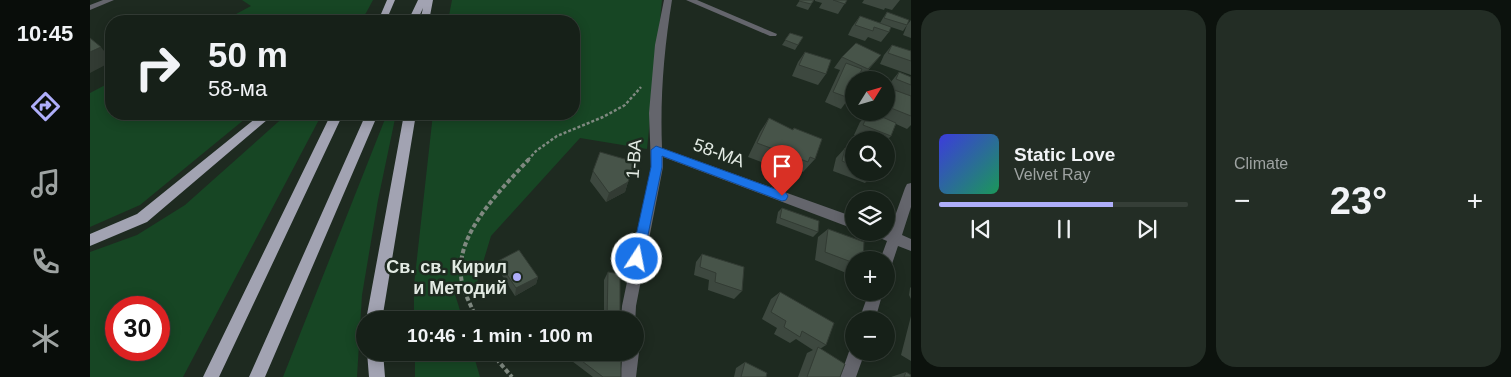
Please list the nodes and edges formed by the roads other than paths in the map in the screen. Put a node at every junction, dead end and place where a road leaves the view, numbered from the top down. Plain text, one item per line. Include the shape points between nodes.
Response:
1 (110, 0) edge
2 (391, 0) edge
3 (422, 0) edge
4 (429, 0) edge
5 (668, 0) edge
6 (690, 0) edge
7 (90, 8) edge
8 (384, 15) edge
9 (416, 15) edge
10 (426, 15) edge
11 (773, 34) dead end
12 (261, 120) edge
13 (334, 120) edge
14 (369, 120) edge
15 (409, 120) edge
16 (656, 150) junction
17 (911, 188) edge
18 (845, 220) edge
19 (895, 235) edge
20 (895, 238) edge
21 (90, 240) edge
22 (911, 245) edge
23 (376, 311) edge
24 (628, 311) edge
25 (376, 361) edge
26 (630, 361) edge
27 (854, 361) edge
28 (210, 377) edge
29 (257, 377) edge
30 (377, 377) edge
31 (628, 377) edge
32 (848, 377) edge

1 - 7 lane
2 - 8 main road
3 - 9 main road
4 - 10 main road
5 - 16 street, 1-ВА via 660,45
6 - 11 lane
12 - 21 main road via 142,218
13 - 28 main road
14 - 29 main road
15 - 23 main road
16 - 18 street, 58-МА
16 - 24 street, 1-ВА via 656,167
17 - 19 street
20 - 22 street
25 - 30 main road
26 - 31 street
27 - 32 street

